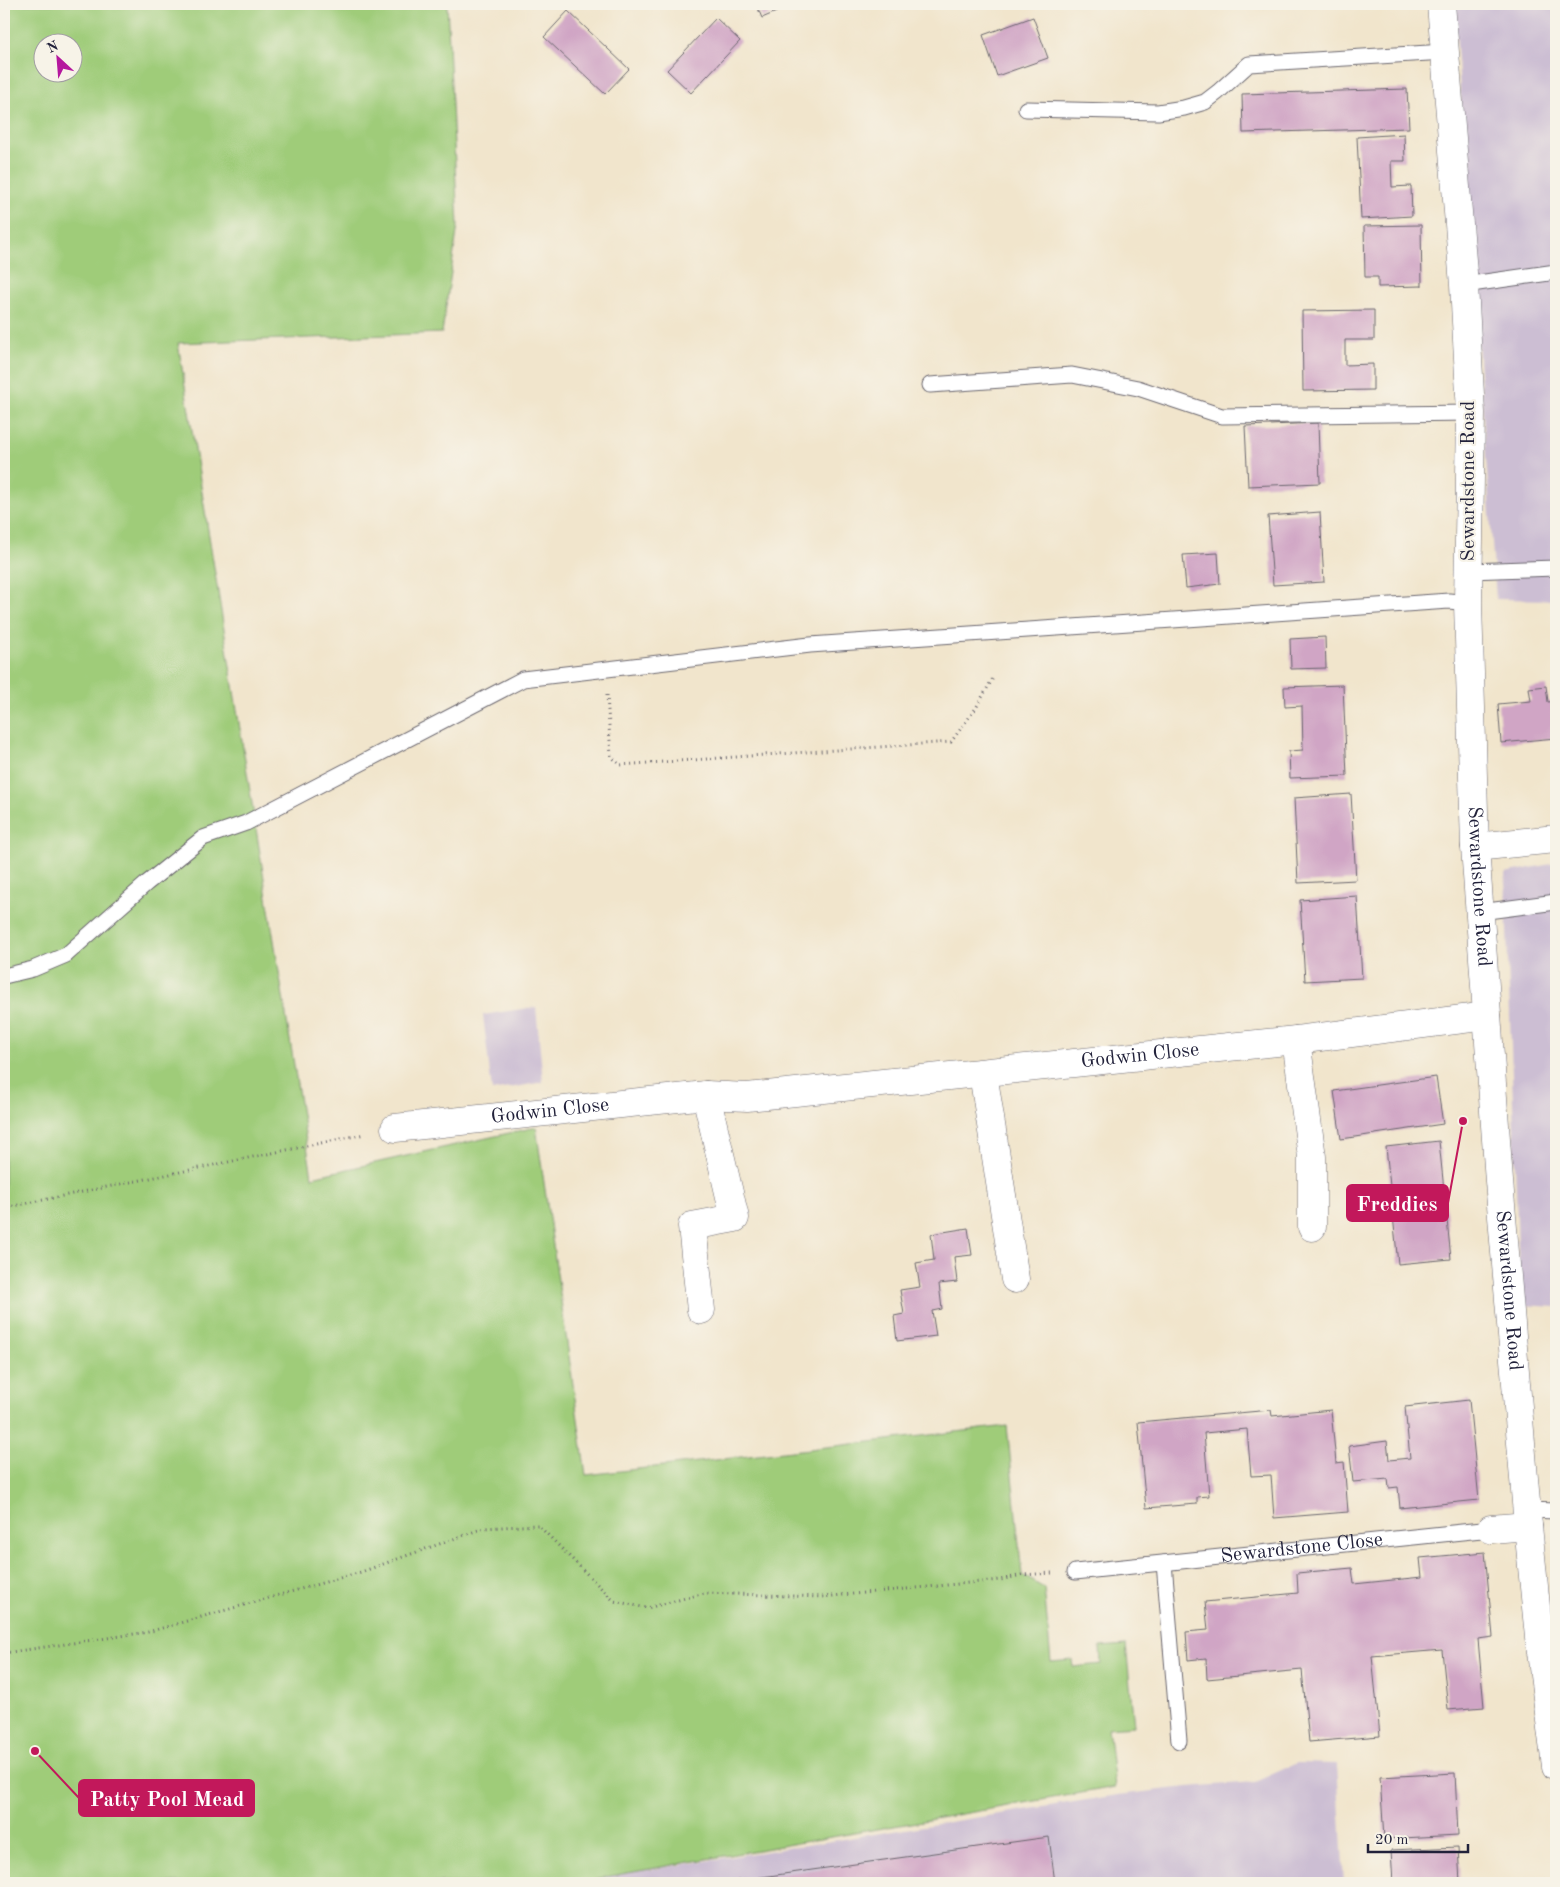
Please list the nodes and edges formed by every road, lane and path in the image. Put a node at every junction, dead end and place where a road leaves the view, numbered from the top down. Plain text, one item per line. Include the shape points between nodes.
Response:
1 (1440, 4) edge
2 (1445, 52) junction
3 (1026, 109) dead end
4 (1556, 272) edge
5 (1464, 285) junction
6 (930, 385) dead end
7 (1471, 413) junction
8 (1556, 568) edge
9 (1469, 571) junction
10 (1468, 603) junction
11 (605, 669) junction
12 (993, 678) dead end
13 (1556, 839) edge
14 (1475, 846) junction
15 (1556, 902) edge
16 (1480, 912) junction
17 (4, 976) edge
18 (1487, 1016) junction
19 (1296, 1040) junction
20 (983, 1073) junction
21 (706, 1096) junction
22 (395, 1128) joint
23 (4, 1211) edge
24 (1312, 1227) dead end
25 (1015, 1279) dead end
26 (700, 1310) dead end
27 (1556, 1510) edge
28 (1527, 1518) junction
29 (1490, 1529) joint
30 (1164, 1563) junction
31 (1075, 1572) joint
32 (4, 1653) edge
33 (1179, 1741) dead end
34 (1556, 1766) edge

1 - 2 street, Sewardstone Road
2 - 3 lane via 1250,64 1205,102 1158,112
2 - 5 street, Sewardstone Road
4 - 5 lane
5 - 7 street, Sewardstone Road
6 - 7 lane via 1072,375 1138,388 1222,416
7 - 9 street, Sewardstone Road
8 - 9 lane
9 - 10 street, Sewardstone Road
10 - 11 lane via 1439,601 810,645
10 - 14 street, Sewardstone Road
11 - 12 path via 611,756 620,765 951,742
11 - 17 lane via 523,679 246,822 203,838 66,955 33,969
13 - 14 street
14 - 16 street, Sewardstone Road
15 - 16 lane
16 - 18 street, Sewardstone Road
18 - 19 street, Godwin Close
18 - 28 street, Sewardstone Road
19 - 20 street, Godwin Close
19 - 24 street via 1312,1157
20 - 21 street, Godwin Close via 747,1097
20 - 25 street
21 - 22 street, Godwin Close
21 - 26 street via 735,1218 692,1226
22 - 23 path via 9,1207
27 - 28 lane
28 - 29 street, Sewardstone Close
28 - 34 street, Sewardstone Road
29 - 30 lane, Sewardstone Close
30 - 31 lane, Sewardstone Close
30 - 33 lane
31 - 32 path via 822,1597 705,1593 647,1608 614,1601 538,1525 484,1528 361,1572 148,1632

